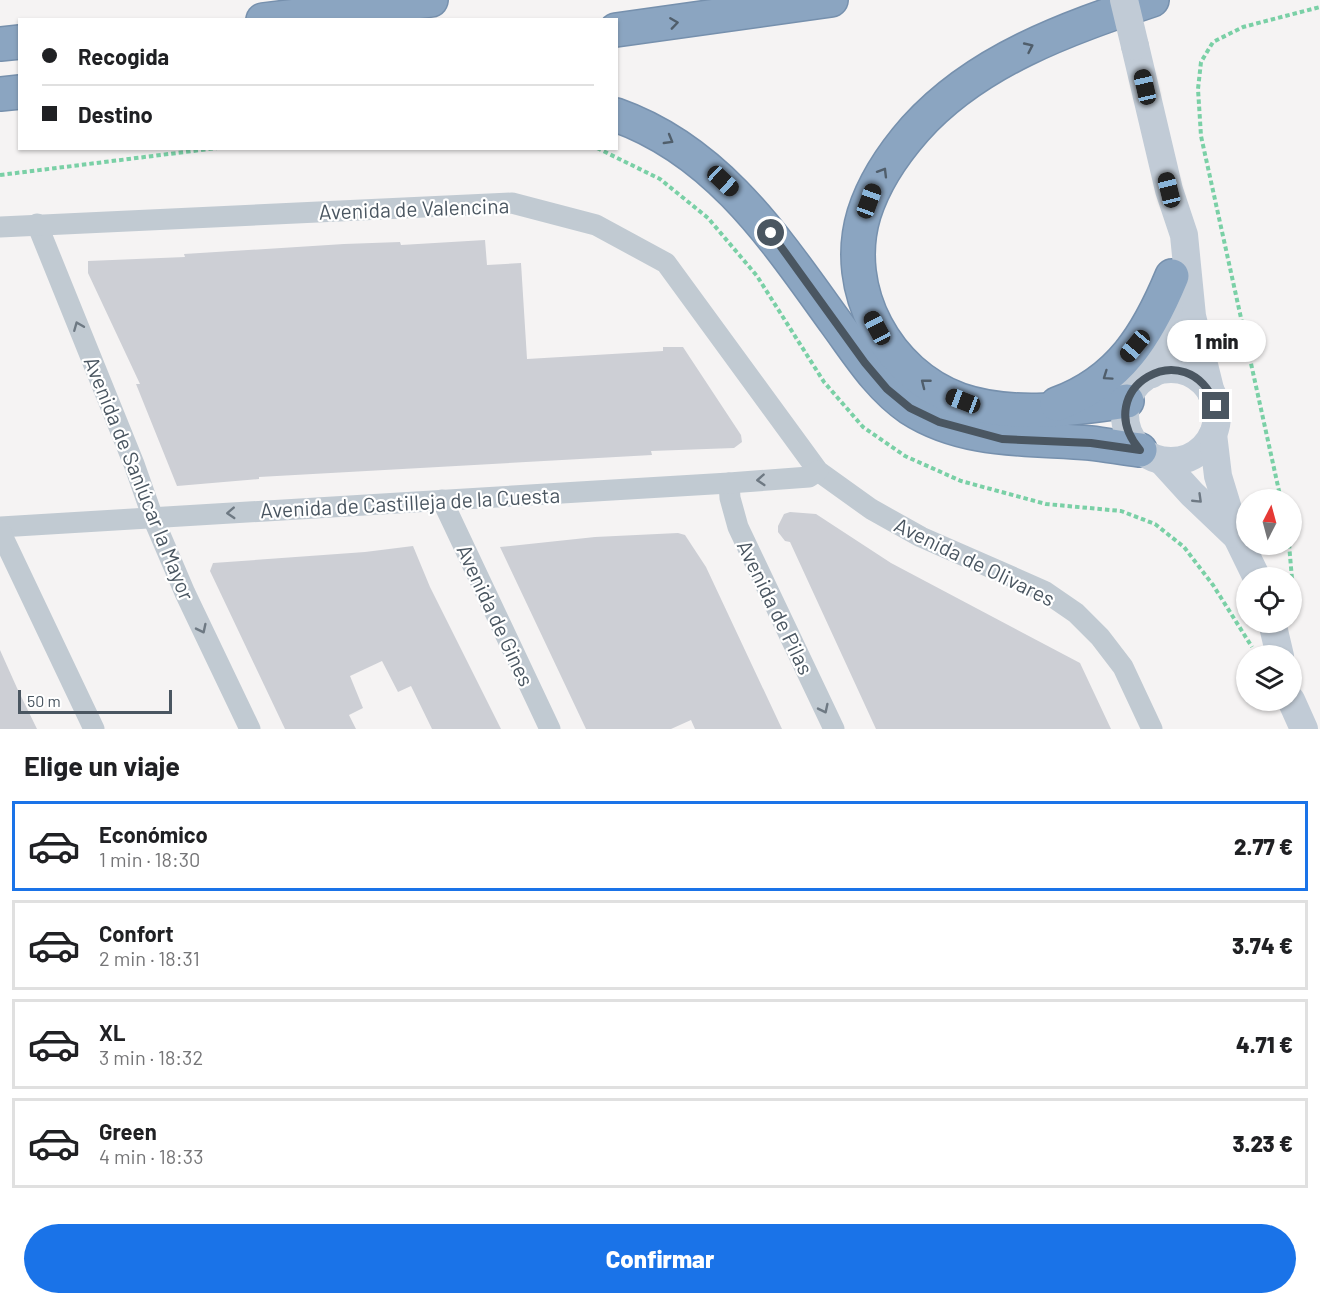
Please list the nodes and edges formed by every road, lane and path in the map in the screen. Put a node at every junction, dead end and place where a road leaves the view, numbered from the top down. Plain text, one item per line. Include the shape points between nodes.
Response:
1 (431, 0) edge
2 (831, 0) edge
3 (1124, 0) edge
4 (1152, 0) edge
5 (1320, 8) edge
6 (280, 18) edge
7 (618, 30) edge
8 (18, 42) edge
9 (0, 44) edge
10 (18, 92) edge
11 (0, 94) edge
12 (618, 116) edge
13 (201, 150) edge
14 (0, 175) edge
15 (1169, 190) junction
16 (37, 224) junction
17 (0, 227) edge
18 (1172, 276) junction
19 (1152, 374) junction
20 (1211, 393) junction
21 (1127, 401) junction
22 (1041, 410) junction
23 (1213, 434) junction
24 (1151, 455) junction
25 (818, 471) junction
26 (729, 483) junction
27 (1279, 489) edge
28 (442, 500) junction
29 (153, 518) junction
30 (0, 529) edge
31 (1236, 535) joint
32 (1291, 711) edge
33 (1296, 711) edge
34 (94, 729) edge
35 (250, 729) edge
36 (550, 729) edge
37 (834, 729) edge
38 (1152, 729) edge
39 (1292, 729) edge
40 (1304, 729) edge

1 - 6 highway
7 -> 2 highway
3 - 15 main road, bridge
22 -> 4 highway via 1000,409 963,401 934,390 907,369 886,344 869,312 859,280 863,216 874,186 891,158 955,93 992,66 1032,45
5 - 27 path via 1243,27 1213,42 1201,62 1198,88 1200,136
8 - 9 highway
10 - 11 highway
12 -> 24 highway via 672,141 740,196 865,363 910,408 939,422 1002,439 1091,443
13 - 14 path
15 - 18 main road
15 - 20 main road via 1184,235 1192,316
16 - 17 street, Avenida de Valencina
16 - 25 street, Avenida de Valencina via 512,203 596,225 666,263
29 -> 16 street, Avenida de Sanlúcar la Mayor
18 - 19 main road via 1165,335
18 -> 22 highway via 1155,316 1117,369 1076,397
19 - 20 main road via 1179,370 1203,382
19 - 21 main road via 1132,390
20 - 23 main road via 1217,420
21 - 22 highway
21 - 24 main road via 1126,427 1131,440
23 - 24 main road via 1205,447 1192,456 1177,461
23 - 31 main road via 1218,476
24 -> 31 main road
25 -> 26 street, Avenida de Castilleja de la Cuesta via 809,477
25 - 38 street, Avenida de Olivares via 871,509 921,537 1044,591 1076,613 1101,637 1122,667
26 - 28 street, Avenida de Castilleja de la Cuesta
26 -> 37 street, Avenida de Pilas via 738,527
28 -> 29 street, Avenida de Castilleja de la Cuesta
28 - 36 street, Avenida de Gines
29 - 30 street, Avenida de Castilleja de la Cuesta
29 -> 35 street, Avenida de Sanlúcar la Mayor
30 - 34 street
32 - 39 main road
33 - 40 main road

